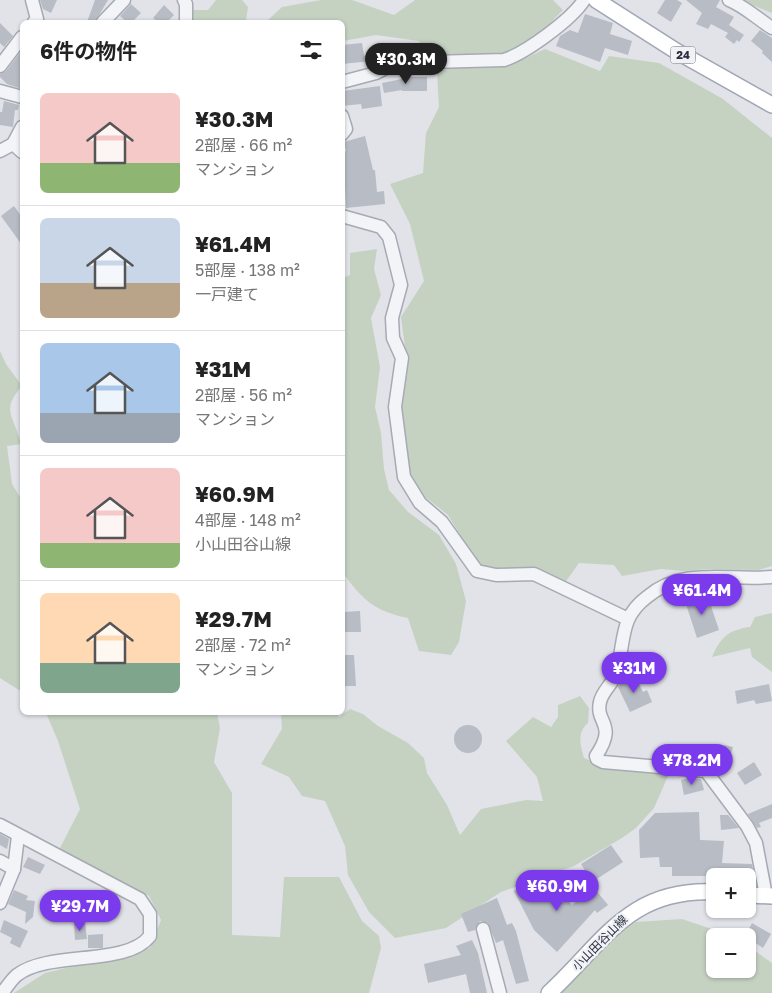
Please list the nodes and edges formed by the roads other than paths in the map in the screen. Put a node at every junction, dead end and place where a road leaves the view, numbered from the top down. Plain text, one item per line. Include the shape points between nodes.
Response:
1 (32, 0) edge
2 (124, 0) edge
3 (184, 0) edge
4 (584, 0) edge
5 (596, 0) edge
6 (729, 0) edge
7 (36, 20) edge
8 (105, 20) edge
9 (186, 20) edge
10 (772, 28) edge
11 (20, 40) edge
12 (0, 66) edge
13 (345, 81) edge
14 (0, 91) edge
15 (20, 96) edge
16 (772, 105) edge
17 (18, 148) edge
18 (0, 150) edge
19 (345, 217) edge
20 (772, 577) edge
21 (628, 619) junction
22 (0, 825) edge
23 (18, 836) junction
24 (0, 861) edge
25 (14, 869) junction
26 (706, 893) edge
27 (756, 895) edge
28 (769, 896) edge
29 (0, 903) edge
30 (484, 928) dead end
31 (2, 993) edge
32 (500, 993) edge
33 (548, 993) edge

1 - 7 street
2 - 8 street
3 - 9 street
4 - 13 street via 537,43 516,56 491,61 395,63 376,73
5 - 16 main road, 24 via 676,51
6 - 10 street
11 - 12 street
14 - 15 street
17 - 18 street
19 - 21 street via 381,227 389,237 401,285 392,318 393,338 402,358 394,407 404,477 420,503 442,522 477,571 496,575 534,574
20 - 21 street via 688,577 656,590
21 - 28 street via 616,674 600,699 606,726 605,741 597,759 706,771 756,843
22 - 23 street
23 - 25 street
23 - 31 street via 131,892 146,905 152,928 150,936 139,945 109,954 31,967 13,978
24 - 25 street
25 - 29 street
26 - 33 main road, 小山田谷山線 via 664,898 641,907 610,930
27 - 28 main road
30 - 32 street

